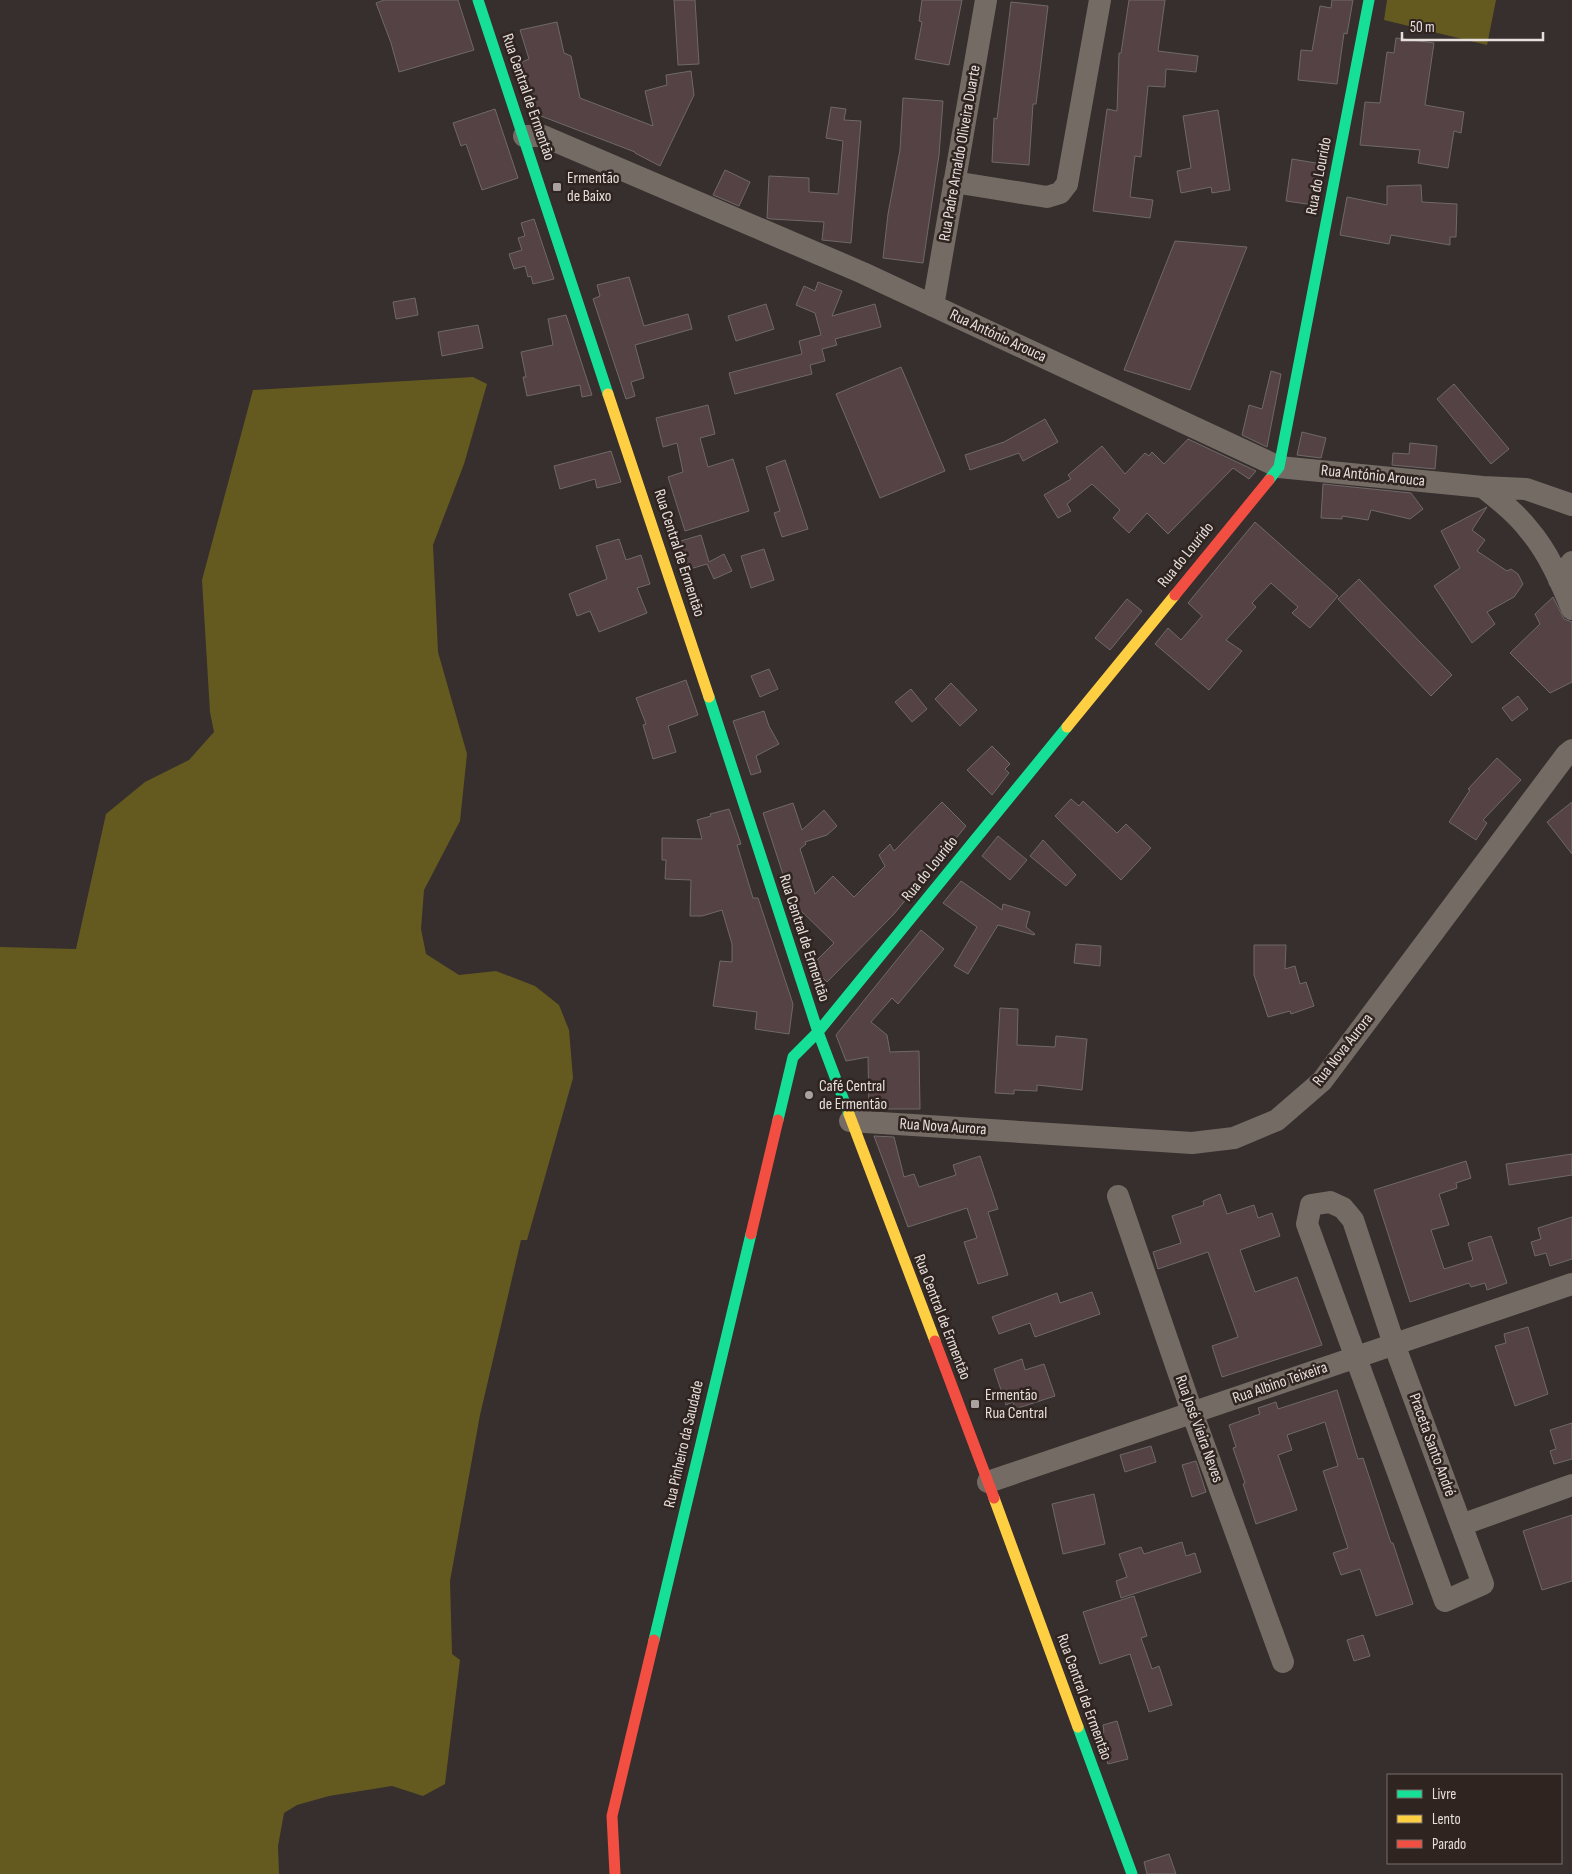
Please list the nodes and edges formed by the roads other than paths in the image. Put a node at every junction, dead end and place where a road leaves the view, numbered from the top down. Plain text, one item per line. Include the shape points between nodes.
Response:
1 (478, 0) edge
2 (986, 0) edge
3 (1100, 0) edge
4 (1369, 0) edge
5 (524, 136) junction
6 (954, 182) junction
7 (933, 306) junction
8 (1279, 467) junction
9 (1483, 487) junction
10 (1572, 505) edge
11 (1566, 571) edge
12 (1572, 609) edge
13 (1572, 750) edge
14 (818, 1032) junction
15 (850, 1121) junction
16 (1118, 1196) dead end
17 (1572, 1284) edge
18 (1394, 1344) junction
19 (1354, 1358) junction
20 (1192, 1412) junction
21 (988, 1482) junction
22 (1572, 1486) edge
23 (1461, 1525) junction
24 (1282, 1662) dead end
25 (615, 1874) edge
26 (1132, 1874) edge

1 - 5 street, Rua Central de Ermentão
2 - 6 street, Rua Padre Arnaldo Oliveira Duarte
3 - 6 street via 1067,184 1060,193 1047,197
4 - 8 street, Rua do Lourido
5 - 7 street, Rua António Arouca via 543,136
5 - 14 street, Rua Central de Ermentão
6 - 7 street, Rua Padre Arnaldo Oliveira Duarte
7 - 8 street, Rua António Arouca
8 - 9 street, Rua António Arouca
8 - 14 street, Rua do Lourido
9 - 10 street, Rua António Arouca via 1526,489
9 - 11 street via 1508,507
11 - 12 street
13 - 15 street, Rua Nova Aurora via 1322,1081 1277,1120 1234,1138 1192,1143
14 - 15 street, Rua Central de Ermentão
14 - 25 street, Rua Pinheiro da Saudade via 794,1057 786,1086 612,1816
15 - 21 street, Rua Central de Ermentão
16 - 20 street, Rua José Vieira Neves
17 - 18 street, Rua Albino Teixeira
18 - 19 street, Rua Albino Teixeira
18 - 19 street, Praceta Santo André via 1353,1220 1343,1208 1330,1202 1311,1205 1307,1224
18 - 23 street, Praceta Santo André
19 - 20 street, Rua Albino Teixeira
19 - 23 street, Praceta Santo André via 1445,1601 1483,1584
20 - 21 street, Rua Albino Teixeira
20 - 24 street, Rua José Vieira Neves
21 - 26 street, Rua Central de Ermentão
22 - 23 street

